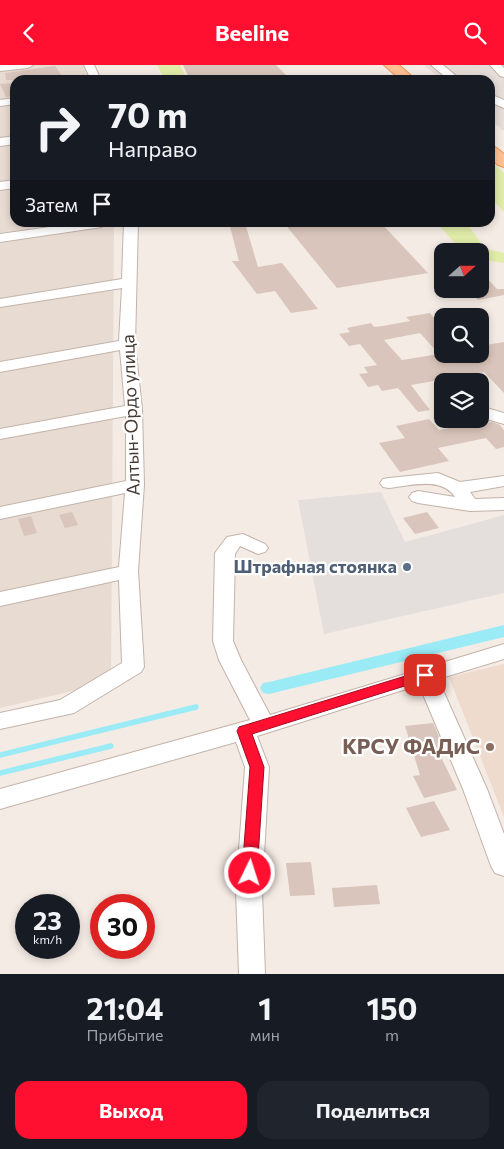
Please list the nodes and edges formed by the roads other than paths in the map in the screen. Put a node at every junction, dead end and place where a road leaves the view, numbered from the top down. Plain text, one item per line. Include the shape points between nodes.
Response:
1 (28, 65) edge
2 (391, 65) edge
3 (436, 65) edge
4 (495, 65) edge
5 (0, 68) edge
6 (504, 74) edge
7 (403, 75) edge
8 (449, 75) edge
9 (73, 227) edge
10 (131, 227) edge
11 (0, 237) edge
12 (129, 282) junction
13 (0, 303) edge
14 (127, 345) junction
15 (0, 367) edge
16 (134, 409) junction
17 (489, 414) edge
18 (504, 419) edge
19 (0, 434) edge
20 (504, 481) edge
21 (389, 483) dead end
22 (135, 485) junction
23 (458, 487) junction
24 (418, 497) dead end
25 (504, 503) edge
26 (470, 505) junction
27 (0, 513) edge
28 (258, 549) dead end
29 (128, 571) junction
30 (0, 599) edge
31 (504, 651) edge
32 (425, 675) junction
33 (0, 721) edge
34 (244, 731) junction
35 (0, 799) edge
36 (504, 866) edge
37 (252, 974) edge

1 - 5 street
2 - 7 main road
3 - 8 street
4 - 6 street
9 - 11 street
10 - 12 street, Алтын-Ордо улица
12 - 13 street
12 - 14 street, Алтын-Ордо улица
14 - 15 street
14 - 16 street, Алтын-Ордо улица
16 - 19 street
16 - 22 street, Алтын-Ордо улица
17 - 18 street
20 - 23 street
21 - 23 street via 432,477
22 - 27 street
22 - 29 street, Алтын-Ордо улица
23 - 26 street
24 - 26 street
25 - 26 street
28 - 34 street via 248,542 234,541 225,553 223,641
29 - 30 street
29 - 33 street, Алтын-Ордо улица via 132,667 66,707
31 - 32 street
32 - 34 street
32 - 36 street via 475,789
34 - 35 street
34 - 37 street via 257,767 249,891

